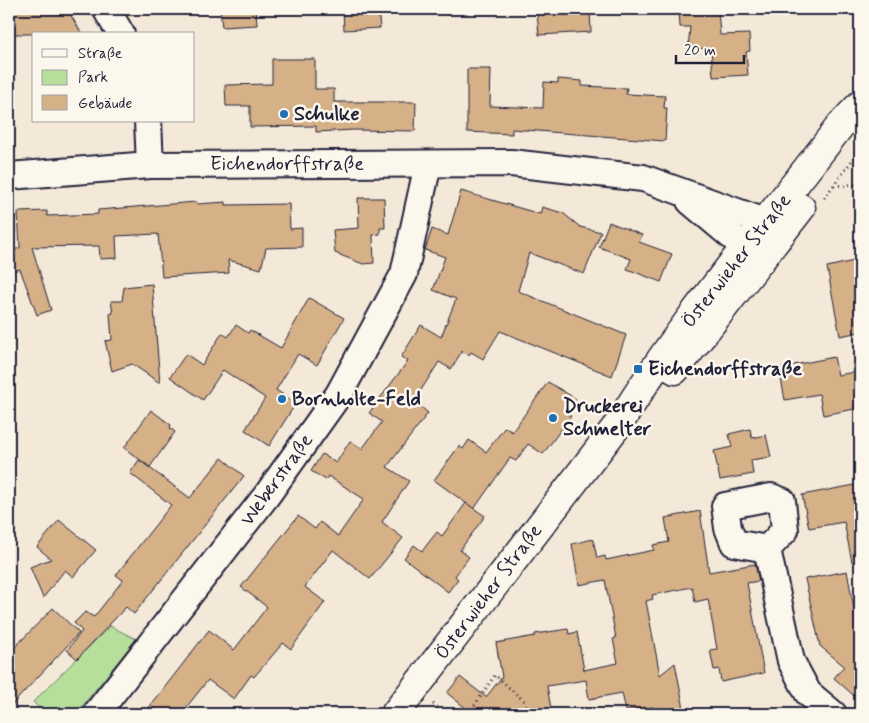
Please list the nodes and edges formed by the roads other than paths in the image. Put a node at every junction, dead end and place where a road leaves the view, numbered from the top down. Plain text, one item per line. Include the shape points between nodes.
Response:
1 (106, 9) edge
2 (119, 32) edge
3 (860, 105) edge
4 (148, 122) edge
5 (860, 126) edge
6 (428, 164) junction
7 (150, 165) junction
8 (9, 176) edge
9 (682, 194) junction
10 (772, 231) junction
11 (754, 254) junction
12 (767, 548) dead end
13 (96, 714) edge
14 (395, 714) edge
15 (833, 714) edge

1 - 2 street
3 - 10 street, Österwieher Straße via 840,126
4 - 7 street
5 - 10 street, Österwieher Straße
6 - 7 street, Eichendorffstraße
6 - 9 street, Eichendorffstraße via 511,163 643,178
6 - 13 street, Weberstraße via 404,274 339,394 267,495
7 - 8 street, Eichendorffstraße
9 - 10 street, Eichendorffstraße via 754,218
9 - 11 street, Eichendorffstraße
10 - 11 street, Österwieher Straße
11 - 14 street, Österwieher Straße via 696,346 658,390 620,422
12 - 15 street via 791,661 808,693

